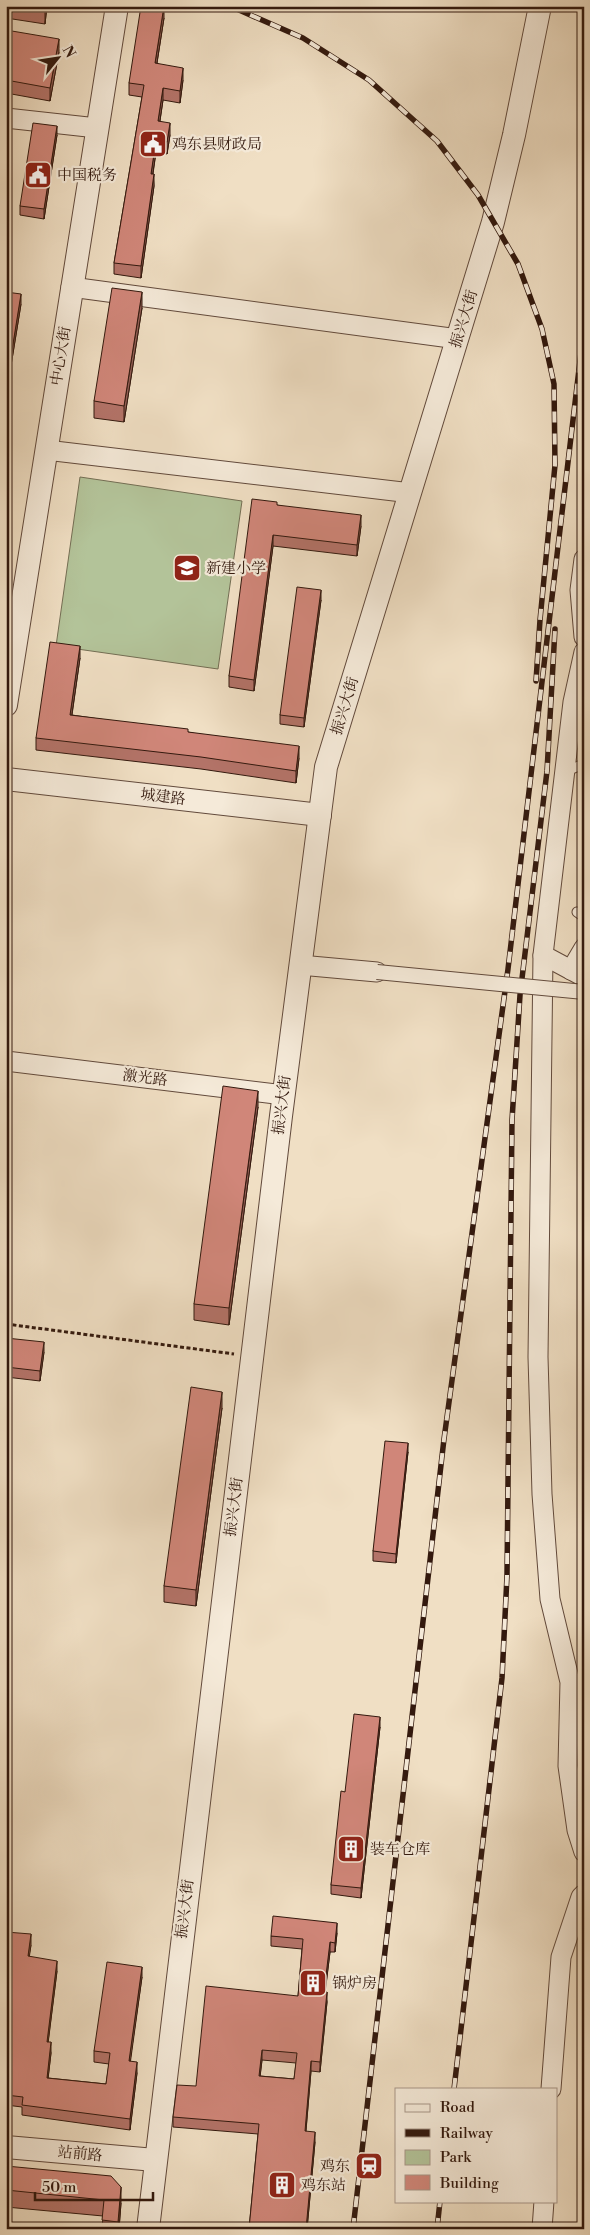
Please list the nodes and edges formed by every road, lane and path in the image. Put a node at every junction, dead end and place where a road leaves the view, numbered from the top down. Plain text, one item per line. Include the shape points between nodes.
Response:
1 (117, 6) edge
2 (540, 6) edge
3 (6, 118) edge
4 (97, 128) junction
5 (71, 287) junction
6 (458, 339) junction
7 (46, 450) junction
8 (411, 493) junction
9 (584, 558) edge
10 (584, 637) edge
11 (584, 652) edge
12 (6, 705) edge
13 (577, 718) edge
14 (584, 764) edge
15 (564, 772) junction
16 (6, 779) edge
17 (320, 815) junction
18 (584, 948) edge
19 (543, 955) junction
20 (300, 965) junction
21 (377, 972) joint
22 (577, 974) edge
23 (584, 992) edge
24 (6, 1061) edge
25 (284, 1095) junction
26 (6, 1324) edge
27 (252, 1357) junction
28 (584, 1852) edge
29 (584, 1894) edge
30 (551, 2088) edge
31 (6, 2147) edge
32 (155, 2160) junction
33 (544, 2202) edge
34 (148, 2229) edge
35 (542, 2229) edge

1 - 4 street, 中心大街
2 - 6 street, 振兴大街 via 500,193
3 - 4 street
4 - 5 street, 中心大街
5 - 6 street
5 - 7 street, 中心大街
6 - 8 street, 振兴大街
7 - 8 street
7 - 12 street, 中心大街
8 - 17 street, 振兴大街 via 326,767
9 - 10 street via 580,590
11 - 13 street
13 - 15 street
14 - 15 lane
15 - 19 street
16 - 17 street, 城建路
17 - 20 street, 振兴大街
18 - 22 street
19 - 22 street
19 - 28 street via 538,1357 542,1494 550,1599 570,1682 568,1766 577,1830
20 - 21 street
20 - 25 street, 振兴大街
21 - 23 street, bridge
24 - 25 street, 激光路
25 - 27 street, 振兴大街
26 - 27 path
27 - 32 street, 振兴大街
29 - 30 street via 580,1897 562,1957
31 - 32 street, 站前路
32 - 34 street, 振兴大街
33 - 35 street

